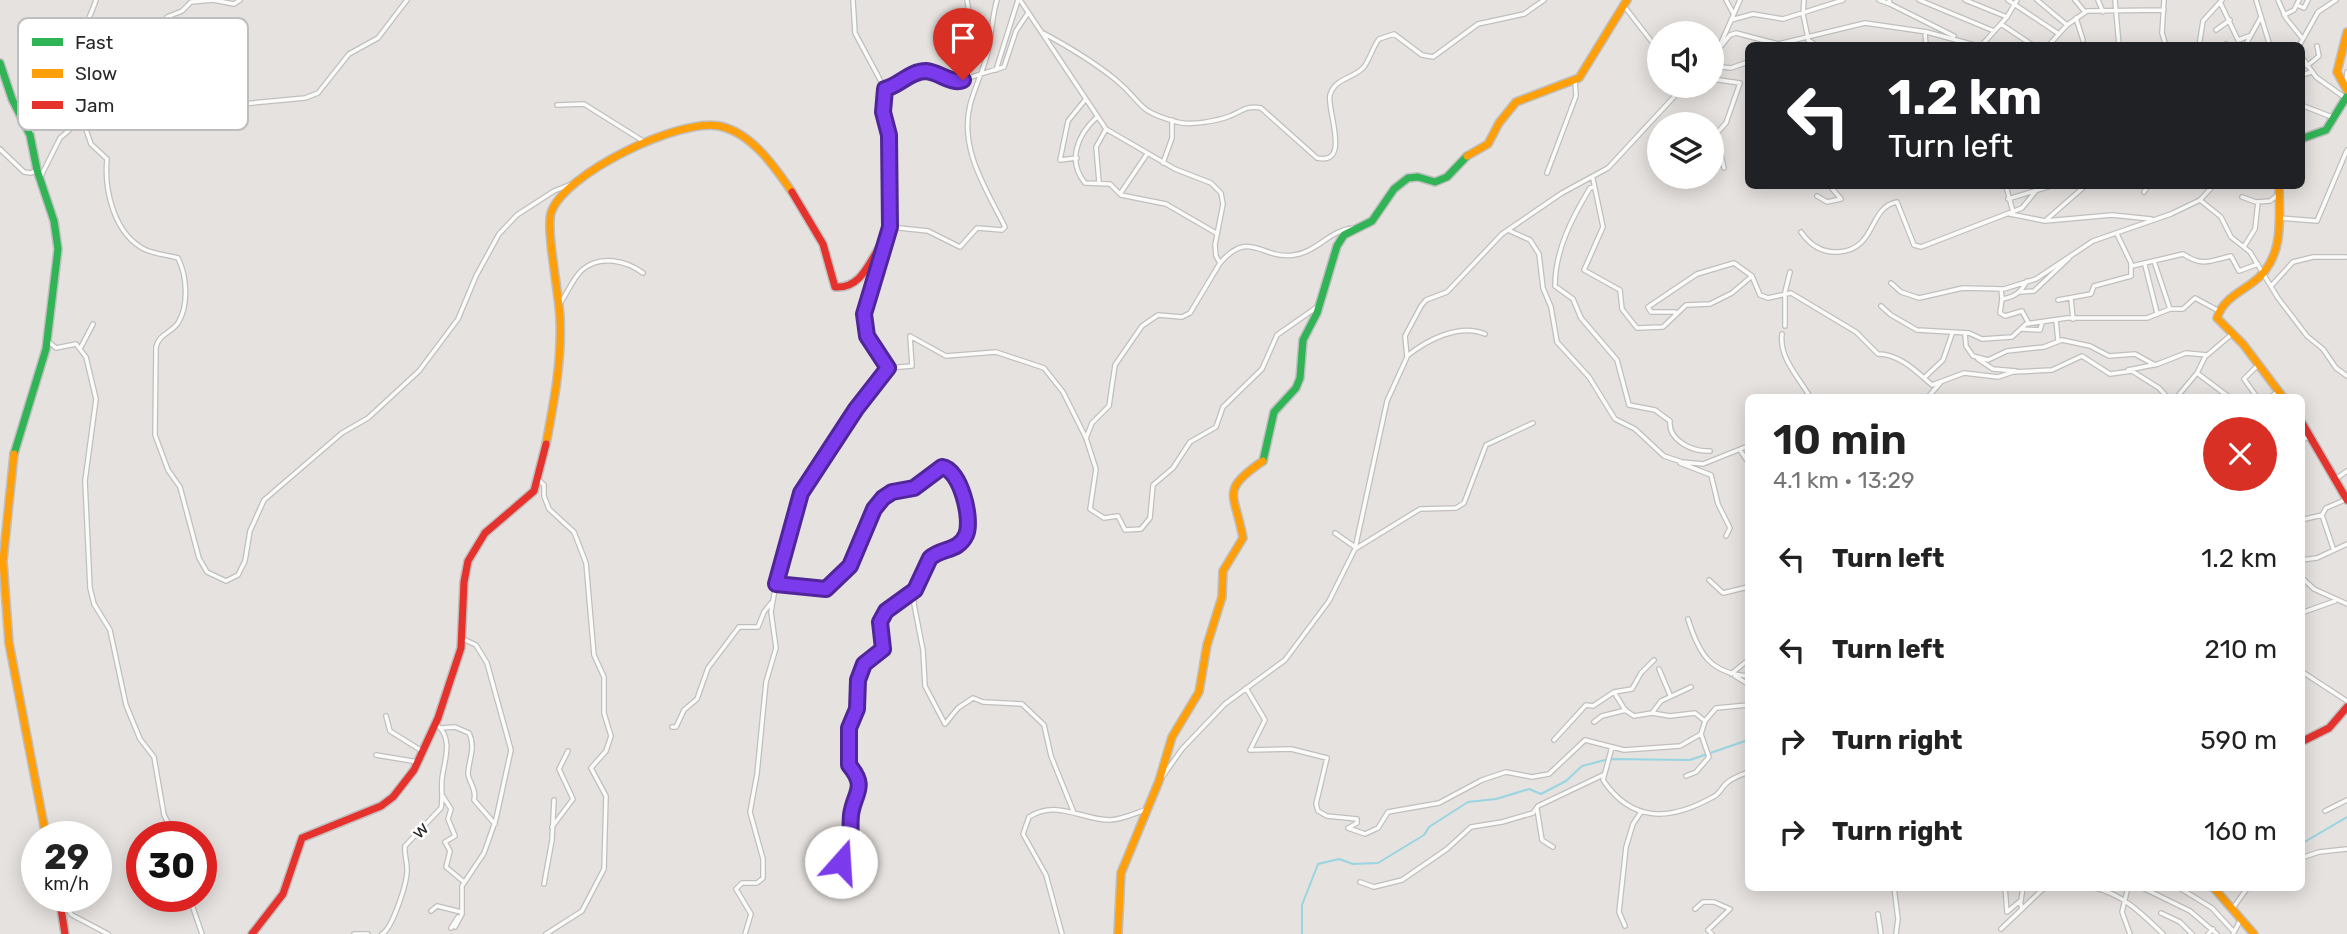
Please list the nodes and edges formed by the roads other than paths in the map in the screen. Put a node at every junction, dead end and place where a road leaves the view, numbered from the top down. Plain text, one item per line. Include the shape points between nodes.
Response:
1 (96, 0) edge
2 (240, 0) edge
3 (407, 0) edge
4 (853, 0) edge
5 (967, 0) edge
6 (997, 0) edge
7 (1019, 0) edge
8 (1544, 0) edge
9 (1726, 0) edge
10 (1740, 0) edge
11 (1804, 0) edge
12 (1843, 0) edge
13 (1880, 0) edge
14 (1919, 0) edge
15 (1965, 0) edge
16 (2008, 0) edge
17 (2037, 0) edge
18 (2075, 0) edge
19 (2098, 0) edge
20 (2115, 0) edge
21 (2164, 0) edge
22 (2256, 0) edge
23 (2278, 0) edge
24 (2308, 0) edge
25 (2336, 0) edge
26 (2218, 1) edge
27 (1890, 2) edge
28 (2016, 2) edge
29 (1626, 3) edge
30 (2298, 3) edge
31 (2118, 10) junction
32 (2164, 10) junction
33 (2085, 12) junction
34 (2103, 12) junction
35 (1028, 13) junction
36 (1733, 13) junction
37 (1803, 14) junction
38 (2284, 15) junction
39 (2261, 16) junction
40 (2007, 17) junction
41 (89, 18) edge
42 (167, 18) edge
43 (2076, 18) junction
44 (1731, 20) junction
45 (2230, 20) junction
46 (2001, 24) junction
47 (2067, 25) junction
48 (2216, 30) dead end
49 (1925, 32) junction
50 (1994, 32) junction
51 (2347, 32) edge
52 (1043, 33) junction
53 (1647, 34) edge
54 (2059, 34) junction
55 (1724, 36) edge
56 (2249, 36) junction
57 (1959, 38) junction
58 (2302, 38) junction
59 (1807, 39) junction
60 (2083, 40) dead end
61 (1761, 42) edge
62 (1782, 42) edge
63 (1812, 42) edge
64 (1926, 42) edge
65 (1970, 42) edge
66 (1984, 42) edge
67 (2028, 42) edge
68 (2052, 42) edge
69 (2120, 42) edge
70 (2165, 42) edge
71 (2200, 42) edge
72 (2247, 42) edge
73 (2269, 42) edge
74 (2300, 42) edge
75 (1724, 44) edge
76 (2317, 46) dead end
77 (0, 63) edge
78 (1745, 63) edge
79 (2305, 63) edge
80 (2307, 66) junction
81 (1724, 67) edge
82 (996, 70) junction
83 (2312, 72) junction
84 (2347, 72) edge
85 (981, 74) junction
86 (2305, 74) edge
87 (1575, 80) junction
88 (1724, 81) edge
89 (959, 82) junction
90 (885, 89) junction
91 (2347, 94) edge
92 (1672, 98) edge
93 (1085, 100) junction
94 (248, 103) edge
95 (557, 105) dead end
96 (2305, 107) edge
97 (18, 111) edge
98 (1659, 112) edge
99 (1097, 117) junction
100 (2334, 118) junction
101 (1172, 120) junction
102 (1724, 125) edge
103 (1647, 126) edge
104 (1106, 129) junction
105 (28, 130) edge
106 (31, 130) edge
107 (71, 130) edge
108 (86, 130) edge
109 (30, 135) junction
110 (2305, 138) edge
111 (643, 141) junction
112 (0, 149) edge
113 (2347, 150) edge
114 (1147, 154) junction
115 (1077, 158) junction
116 (1163, 163) junction
117 (1547, 173) dead end
118 (38, 174) junction
119 (1593, 179) junction
120 (578, 182) junction
121 (1099, 182) junction
122 (1594, 187) junction
123 (1833, 189) edge
124 (2006, 189) edge
125 (2034, 189) edge
126 (2037, 189) edge
127 (2082, 189) edge
128 (2146, 189) edge
129 (2210, 189) edge
130 (2279, 190) edge
131 (2144, 192) dead end
132 (1120, 194) junction
133 (1817, 196) dead end
134 (2242, 197) dead end
135 (2008, 199) junction
136 (2200, 200) junction
137 (2258, 202) junction
138 (2013, 212) junction
139 (2007, 213) junction
140 (2280, 218) junction
141 (2153, 220) junction
142 (2045, 221) junction
143 (890, 227) junction
144 (1355, 228) junction
145 (1508, 230) junction
146 (1801, 232) dead end
147 (1216, 233) junction
148 (2117, 234) junction
149 (886, 238) junction
150 (2245, 246) junction
151 (2073, 254) junction
152 (2347, 257) edge
153 (2154, 260) junction
154 (1220, 263) junction
155 (2144, 264) junction
156 (2258, 264) junction
157 (2132, 266) junction
158 (1790, 272) dead end
159 (643, 273) dead end
160 (2262, 274) junction
161 (1752, 276) junction
162 (2027, 281) junction
163 (1891, 283) dead end
164 (2272, 285) junction
165 (2001, 289) junction
166 (1785, 292) junction
167 (2021, 292) junction
168 (2071, 298) junction
169 (2003, 299) junction
170 (2059, 300) dead end
171 (560, 304) junction
172 (1881, 306) dead end
173 (1317, 307) junction
174 (2170, 309) junction
175 (1675, 312) junction
176 (2219, 312) junction
177 (2157, 313) junction
178 (2073, 319) junction
179 (2056, 320) junction
180 (2042, 323) junction
181 (93, 324) dead end
182 (2029, 324) junction
183 (1785, 326) dead end
184 (2021, 329) junction
185 (1965, 333) junction
186 (1485, 334) dead end
187 (1782, 334) dead end
188 (1952, 334) junction
189 (2232, 334) junction
190 (47, 340) junction
191 (2058, 341) junction
192 (81, 348) junction
193 (2207, 355) junction
194 (1973, 356) junction
195 (1406, 357) junction
196 (2155, 365) junction
197 (2259, 365) junction
198 (888, 368) junction
199 (1993, 369) junction
200 (2125, 371) junction
201 (2018, 372) junction
202 (2197, 373) junction
203 (1987, 376) junction
204 (2347, 376) edge
205 (1925, 377) junction
206 (1941, 382) junction
207 (1808, 394) edge
208 (1931, 394) edge
209 (2163, 394) edge
210 (2180, 394) edge
211 (2225, 394) edge
212 (2255, 394) edge
213 (2280, 394) edge
214 (1533, 423) dead end
215 (2305, 428) edge
216 (2310, 436) junction
217 (1086, 439) junction
218 (2305, 439) edge
219 (1745, 447) edge
220 (1740, 450) dead end
221 (1710, 451) dead end
222 (1664, 456) junction
223 (1658, 457) dead end
224 (1745, 457) edge
225 (1675, 460) junction
226 (2347, 471) edge
227 (2337, 478) junction
228 (540, 481) junction
229 (2347, 499) edge
230 (2322, 515) junction
231 (2305, 519) edge
232 (1335, 533) dead end
233 (1726, 536) dead end
234 (2347, 544) edge
235 (1355, 548) junction
236 (2333, 548) junction
237 (2305, 560) edge
238 (1709, 580) dead end
239 (2305, 580) edge
240 (776, 584) junction
241 (1745, 588) edge
242 (915, 590) junction
243 (773, 601) junction
244 (2335, 601) junction
245 (2347, 604) edge
246 (2305, 612) edge
247 (1688, 619) dead end
248 (463, 639) junction
249 (1654, 660) dead end
250 (1745, 663) edge
251 (1659, 669) dead end
252 (2305, 674) edge
253 (1732, 675) junction
254 (1745, 676) edge
255 (1745, 682) edge
256 (1691, 687) dead end
257 (1246, 688) junction
258 (1614, 692) junction
259 (1670, 695) junction
260 (2347, 701) edge
261 (1745, 705) edge
262 (2347, 707) edge
263 (1626, 710) junction
264 (1652, 713) junction
265 (386, 716) dead end
266 (1705, 721) junction
267 (1594, 722) dead end
268 (439, 726) junction
269 (672, 727) dead end
270 (1701, 734) junction
271 (1554, 740) dead end
272 (2305, 740) edge
273 (1612, 747) junction
274 (425, 750) junction
275 (568, 751) dead end
276 (376, 755) dead end
277 (418, 762) junction
278 (1745, 773) edge
279 (1603, 775) junction
280 (1686, 776) dead end
281 (1159, 781) junction
282 (442, 795) junction
283 (554, 800) dead end
284 (2347, 800) edge
285 (1148, 809) junction
286 (1536, 809) junction
287 (2325, 811) dead end
288 (1641, 812) junction
289 (1074, 813) junction
290 (43, 821) edge
291 (167, 821) edge
292 (495, 824) junction
293 (552, 827) junction
294 (1553, 847) dead end
295 (2347, 849) edge
296 (828, 857) dead end
297 (2305, 857) edge
298 (464, 882) junction
299 (1360, 882) dead end
300 (544, 884) dead end
301 (1896, 891) edge
302 (2005, 891) edge
303 (2022, 891) edge
304 (2041, 891) edge
305 (2107, 891) edge
306 (2127, 891) edge
307 (2149, 891) edge
308 (2185, 891) edge
309 (2217, 891) edge
310 (2245, 891) edge
311 (2125, 900) junction
312 (2021, 901) junction
313 (2230, 906) junction
314 (1695, 909) dead end
315 (2022, 909) junction
316 (431, 911) dead end
317 (462, 911) junction
318 (60, 912) edge
319 (68, 912) edge
320 (195, 912) edge
321 (2161, 913) dead end
322 (1878, 914) dead end
323 (2241, 919) junction
324 (1625, 926) dead end
325 (453, 927) dead end
326 (2000, 929) dead end
327 (2213, 929) junction
328 (2131, 933) edge
329 (2233, 933) edge
330 (65, 934) edge
331 (108, 934) edge
332 (202, 934) edge
333 (252, 934) edge
334 (354, 934) edge
335 (368, 934) edge
336 (382, 934) edge
337 (546, 934) edge
338 (745, 934) edge
339 (1062, 934) edge
340 (1118, 934) edge
341 (1712, 934) edge
342 (1881, 934) edge
343 (1896, 934) edge
344 (2163, 934) edge
345 (2192, 934) edge
346 (2208, 934) edge
347 (2217, 934) edge
348 (2254, 934) edge

1 - 41 street
2 - 42 street via 234,4 191,2
3 - 94 street via 379,38 349,54 318,93
4 - 90 street via 855,33
5 - 89 street via 973,37
6 - 85 street
7 - 35 street
7 - 82 street
8 - 101 street via 1524,14 1478,24 1433,57 1422,55 1394,34 1379,39 1361,70 1341,80 1331,93 1336,144 1324,159 1317,158 1261,108 1194,122
9 - 36 street
10 - 36 street
11 - 37 street
12 - 37 street
13 - 27 street
14 - 50 street
15 - 40 street
16 - 28 street
17 - 47 street
18 - 33 street
19 - 34 street
20 - 31 street
21 - 32 street
22 - 39 street
23 - 38 street
24 - 30 street via 2304,8
25 - 58 street via 2318,12
26 - 45 street
26 - 71 street via 2203,21
27 - 57 street
28 - 40 street
28 - 54 street
29 - 53 street
29 - 87 main road via 1587,69
30 - 38 street
31 - 32 street
31 - 34 street
31 - 69 street
32 - 70 street
33 - 34 street
33 - 43 street
35 - 52 street
35 - 82 street via 1016,31 1005,64
36 - 44 street
37 - 44 street via 1778,19 1753,14
37 - 59 street
38 - 58 street
39 - 56 street
39 - 73 street
40 - 46 street
43 - 47 street
43 - 60 street
44 - 55 street
45 - 48 street
45 - 56 street via 2238,40
46 - 50 street
46 - 67 street
47 - 54 street
49 - 57 street
49 - 59 street via 1865,23
49 - 64 street
50 - 66 street
51 - 91 main road via 2337,72
52 - 93 street
52 - 101 street via 1116,79 1141,108
54 - 68 street
56 - 72 street
57 - 65 street
58 - 74 street
59 - 62 street
59 - 63 street
61 - 75 street via 1736,33
76 - 80 street via 2320,54
77 - 97 main road
78 - 81 street
79 - 80 street
80 - 83 street
82 - 85 street
83 - 86 street
83 - 91 street
84 - 91 street
85 - 89 street
85 - 143 street via 969,108 970,145 978,178 1005,227 977,228 962,247 928,231
87 - 117 street via 1576,96
87 - 144 main road via 1516,102 1488,144 1461,160 1444,180 1408,178 1394,189 1373,221
88 - 102 street via 1740,83
89 - 90 street via 938,73 920,72
90 - 143 street
91 - 100 main road
92 - 98 street
93 - 99 street
93 - 115 street via 1068,121 1060,160
95 - 111 street via 584,104
96 - 100 street
99 - 104 street
99 - 115 street via 1080,134
100 - 110 main road via 2326,130
101 - 116 street via 1172,138
103 - 119 street
104 - 114 street
104 - 121 street via 1096,147
105 - 109 main road
106 - 109 street
107 - 118 street via 60,138
108 - 120 street via 91,144 107,159 110,200 125,232 146,250 178,258 182,268 185,296 181,316 156,347 158,409 154,426 168,470 181,491 199,557 207,572 226,581 238,575 245,561 250,531 264,500 342,433 368,418 419,371 457,321 479,269 508,223 554,191
109 - 118 main road
111 - 120 main road
111 - 149 main road via 696,127 721,127 742,136 800,203 824,245 831,281 838,288 858,282
112 - 118 street via 24,172
113 - 140 street via 2316,221
114 - 116 street
114 - 132 street
115 - 121 street via 1077,173 1085,183
116 - 147 street via 1203,179 1220,193 1223,204
118 - 190 main road via 52,212 58,249
119 - 122 street
119 - 145 street via 1562,193
120 - 171 main road via 562,195 550,216
121 - 132 street via 1110,184
122 - 175 street via 1603,227 1586,274 1620,289 1622,309 1641,330 1663,327
122 - 221 street via 1562,239 1555,286 1573,299 1581,318 1617,360 1629,405 1661,413 1670,421 1675,439 1696,451
123 - 133 street via 1841,199 1827,202
124 - 135 street
125 - 135 street
126 - 138 street
127 - 142 street
128 - 131 street
129 - 136 street
130 - 137 street via 2270,201
130 - 140 main road
132 - 147 street via 1163,203
134 - 137 street
135 - 138 street
136 - 141 street
136 - 150 street via 2221,217 2231,237
137 - 150 street via 2254,234
138 - 139 street
139 - 142 street
139 - 146 street via 1917,247 1897,202 1882,212 1854,250 1826,252
140 - 160 main road via 2277,248
141 - 142 street via 2112,215
141 - 148 street
143 - 149 street
144 - 154 street via 1335,233 1299,255 1275,255 1249,245 1233,250
144 - 173 main road via 1336,246 1333,268
145 - 195 street via 1447,292 1420,306 1405,336
145 - 222 street via 1530,240 1539,254 1557,342 1589,377 1615,419 1635,429
147 - 154 street
148 - 151 street via 2093,241
148 - 157 street
149 - 198 street via 864,314 867,336
150 - 156 street
151 - 162 street
151 - 167 street via 2042,285
152 - 164 street via 2293,262
153 - 155 street
153 - 156 street via 2183,254 2204,263 2231,256 2239,271
153 - 174 street
154 - 217 street via 1190,313 1158,315 1139,331 1114,367 1109,406 1092,423
155 - 157 street
155 - 177 street
156 - 160 street
157 - 168 street via 2131,276
158 - 166 street
159 - 171 street via 630,263 592,264 580,272
160 - 164 street
160 - 176 main road
161 - 166 street via 1765,297
161 - 175 street via 1710,304 1691,303
161 - 175 street via 1729,263 1698,274 1648,307 1650,312
162 - 165 street
162 - 167 street
163 - 165 street via 1919,298 1963,288
164 - 204 street via 2306,336
165 - 169 street
166 - 183 street
166 - 205 street via 1843,323 1878,354 1896,358
167 - 169 street
168 - 170 street
168 - 178 street
169 - 182 street via 2000,313 2022,311
171 - 228 main road via 559,365
172 - 188 street via 1917,330
173 - 217 street via 1277,335 1262,369 1224,406 1216,427 1190,442 1173,468 1153,485 1150,518 1141,529 1125,530 1118,516 1104,518 1090,509 1096,469
173 - 281 main road via 1303,340 1300,379 1274,412 1264,460 1241,475 1235,486 1233,505 1243,538 1223,571 1222,597 1199,692 1172,737
174 - 176 street via 2183,309 2195,298
174 - 177 street
176 - 189 main road via 2219,322
177 - 178 street via 2139,318
178 - 179 street
179 - 180 street
179 - 191 street
180 - 182 street
180 - 184 street via 2040,330
181 - 192 street
182 - 184 street
184 - 185 street via 2008,338 1982,339
185 - 188 street
185 - 194 street
186 - 195 street via 1434,337
187 - 207 street via 1784,358
188 - 205 street via 1944,358
189 - 193 street
189 - 197 main road
190 - 192 street via 56,348 73,344
190 - 290 main road via 26,422 15,445 3,561 9,643
191 - 194 street via 2007,351 1988,360
191 - 196 street via 2090,346 2113,356 2136,354
192 - 291 street via 96,399 85,481 92,601 110,630 124,702 140,739 154,757
193 - 196 street via 2186,354
193 - 202 street
194 - 199 street
195 - 235 street via 1387,401
196 - 200 street
197 - 212 street via 2244,379
197 - 213 main road
198 - 217 street via 912,366 910,336 946,356 996,352 1035,364 1044,368 1063,392
198 - 240 street via 801,493
199 - 201 street
199 - 203 street
200 - 201 street via 2110,374 2082,356 2056,369
200 - 209 street via 2137,374
201 - 203 street
202 - 210 street
202 - 211 street
203 - 206 street via 1964,373
205 - 206 street via 1930,385
206 - 208 street
214 - 235 street via 1486,445 1465,503 1456,508 1420,509
215 - 216 main road
216 - 218 street
216 - 227 main road
219 - 225 street via 1703,464
220 - 224 street
222 - 223 street
222 - 225 street
225 - 233 street via 1711,475 1730,528
226 - 227 street
227 - 229 main road
228 - 248 main road via 520,507 483,536 473,550 461,586
228 - 337 street via 550,509 569,525 585,558 594,655 604,677 604,713 611,735 604,754 591,768 606,796 604,869 582,911
229 - 230 street via 2326,508
230 - 231 street
230 - 236 street
232 - 235 street
234 - 236 street
235 - 257 street via 1326,607 1296,646
236 - 237 street
238 - 241 street via 1723,593
239 - 244 street
240 - 242 street via 826,589 850,566 883,498 914,488 942,467 949,468 964,492 966,535 956,548 930,558
240 - 243 street
242 - 289 street via 925,687 942,720 945,724 973,698 1026,706 1044,725 1051,757
242 - 296 street via 886,611 880,622 883,649 864,664 858,680 857,709 848,741 849,765 860,793 851,814 852,843 823,881 821,865
243 - 269 street via 758,627 739,626 708,668 697,699
243 - 338 street via 776,648 766,682 750,812 763,859 763,878 737,888 751,914
244 - 245 street
244 - 246 street
247 - 253 street via 1702,653
248 - 268 main road
248 - 292 street via 476,645 487,663 509,739 510,758
249 - 258 street via 1632,689
250 - 253 street
251 - 259 street
252 - 260 street
253 - 254 street
253 - 255 street
256 - 259 street
257 - 273 street via 1265,720 1250,750 1291,749 1327,758 1318,811 1357,819 1348,828 1365,834 1378,828 1388,812 1439,803 1496,775 1549,774 1581,741
257 - 281 street via 1182,749
258 - 263 street
258 - 271 street via 1593,706 1586,705
259 - 264 street
261 - 266 street via 1720,706
262 - 272 main road via 2329,728
263 - 264 street via 1634,716
263 - 267 street
264 - 266 street via 1695,713
265 - 274 street via 390,731
266 - 270 street
268 - 274 main road
268 - 282 street, w via 447,755
268 - 292 street via 469,733 473,743 468,775 474,800
270 - 273 street via 1674,747 1624,751
270 - 280 street via 1709,757
273 - 279 street
274 - 277 main road
275 - 293 street via 559,769 572,802
276 - 277 street
277 - 333 main road via 383,805 300,840 283,894
278 - 288 street via 1728,781 1714,797 1688,807 1662,815
279 - 286 street
279 - 288 street via 1620,802
281 - 285 main road
282 - 298 street via 451,809 448,819 456,836 445,842 450,851 446,867
282 - 336 street, w via 438,813 405,846 403,893 390,929
283 - 293 street
284 - 287 street
285 - 289 street via 1110,820
285 - 340 main road via 1119,881
286 - 294 street via 1542,840
286 - 299 street via 1471,827 1447,849 1396,882 1374,887
288 - 324 street via 1626,847 1619,912
289 - 339 street via 1056,809 1033,815 1023,834 1046,875
292 - 298 street via 484,853
293 - 300 street
295 - 297 street
298 - 317 street
301 - 343 street
302 - 312 street via 2007,912
303 - 312 street
304 - 315 street
305 - 311 street
306 - 311 street
307 - 327 street via 2190,911
308 - 329 street via 2213,908
309 - 313 main road
310 - 313 street
311 - 328 street via 2123,916
311 - 344 street
312 - 315 street
313 - 323 main road
314 - 341 street via 1708,901 1730,909 1708,930
315 - 326 street
316 - 317 street via 437,906
317 - 325 street
318 - 330 main road
319 - 331 street
320 - 332 street
321 - 345 street
322 - 342 street
323 - 329 street
323 - 348 main road
327 - 346 street
327 - 347 street
334 - 335 street

